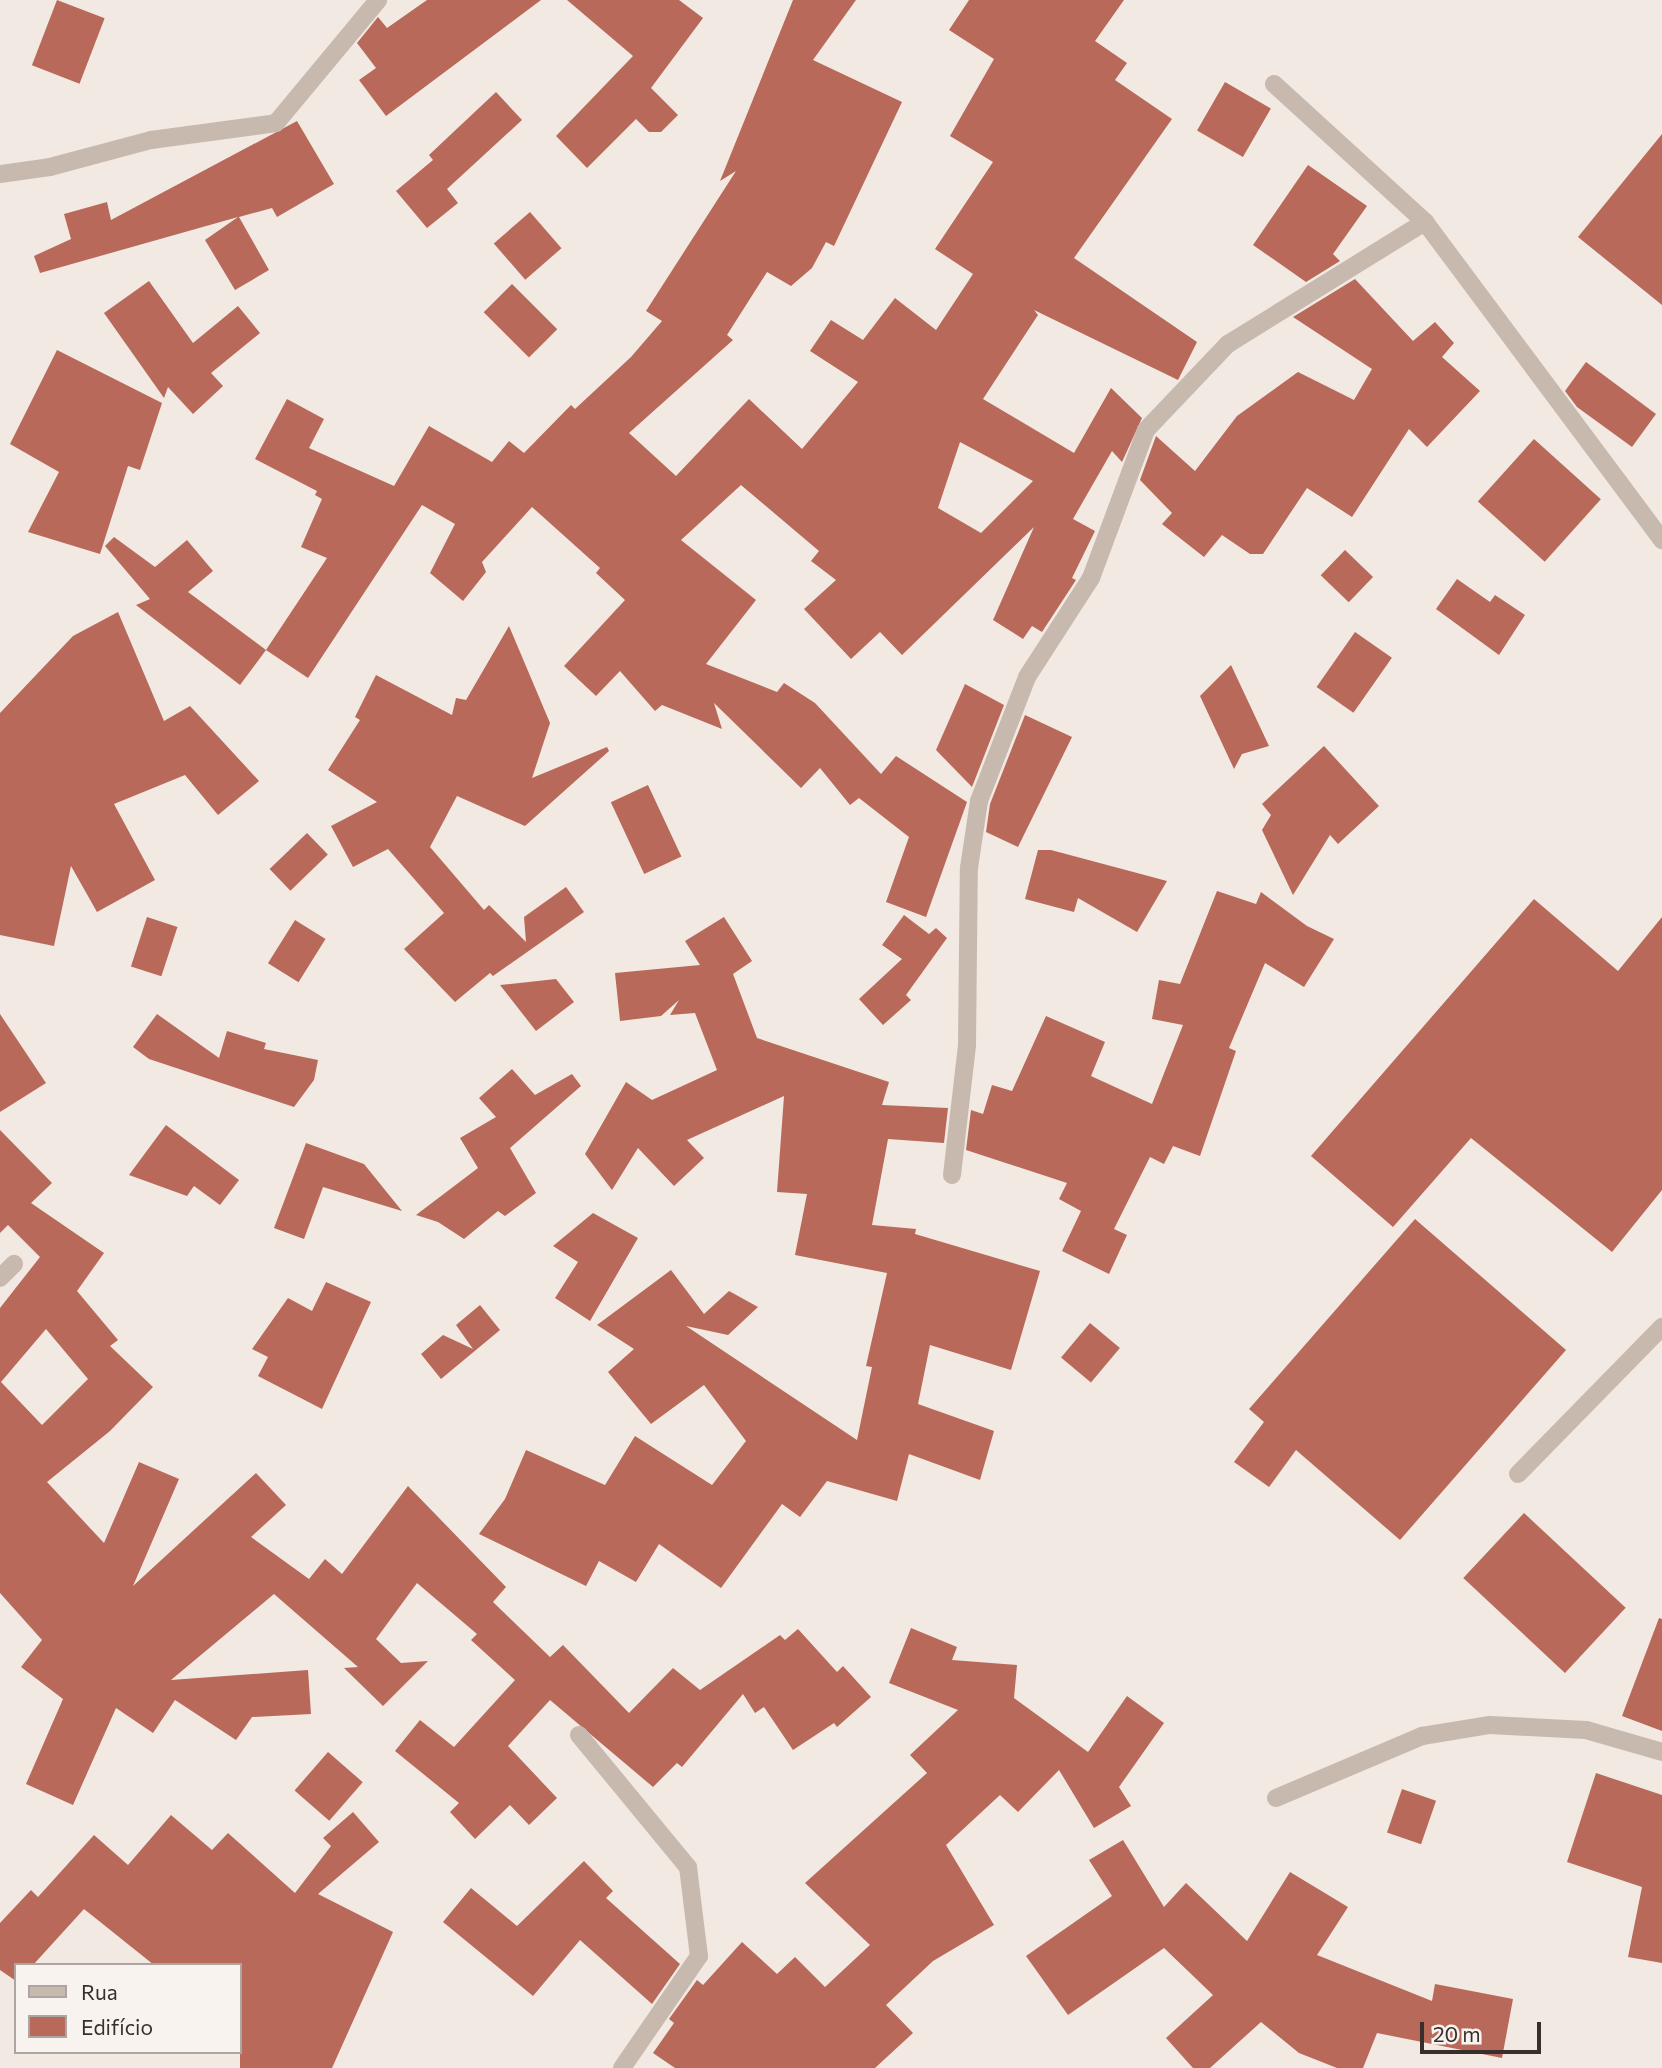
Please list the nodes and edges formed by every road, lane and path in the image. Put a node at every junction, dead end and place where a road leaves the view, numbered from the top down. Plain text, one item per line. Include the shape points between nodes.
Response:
1 (378, 0) edge
2 (1274, 84) dead end
3 (0, 174) edge
4 (1424, 222) junction
5 (1662, 540) edge
6 (952, 1175) dead end
7 (14, 1264) dead end
8 (0, 1278) edge
9 (1662, 1327) edge
10 (1518, 1475) dead end
11 (579, 1735) dead end
12 (1662, 1752) edge
13 (1276, 1798) dead end
14 (622, 2068) edge

1 - 3 street via 276,123 150,140 50,167
2 - 4 street
4 - 5 street
4 - 6 street via 1228,344 1146,430 1091,578 1027,677 979,801 969,869 967,1045
7 - 8 street
9 - 10 street
11 - 14 street via 688,1867 699,1956
12 - 13 street via 1586,1730 1490,1725 1422,1736

